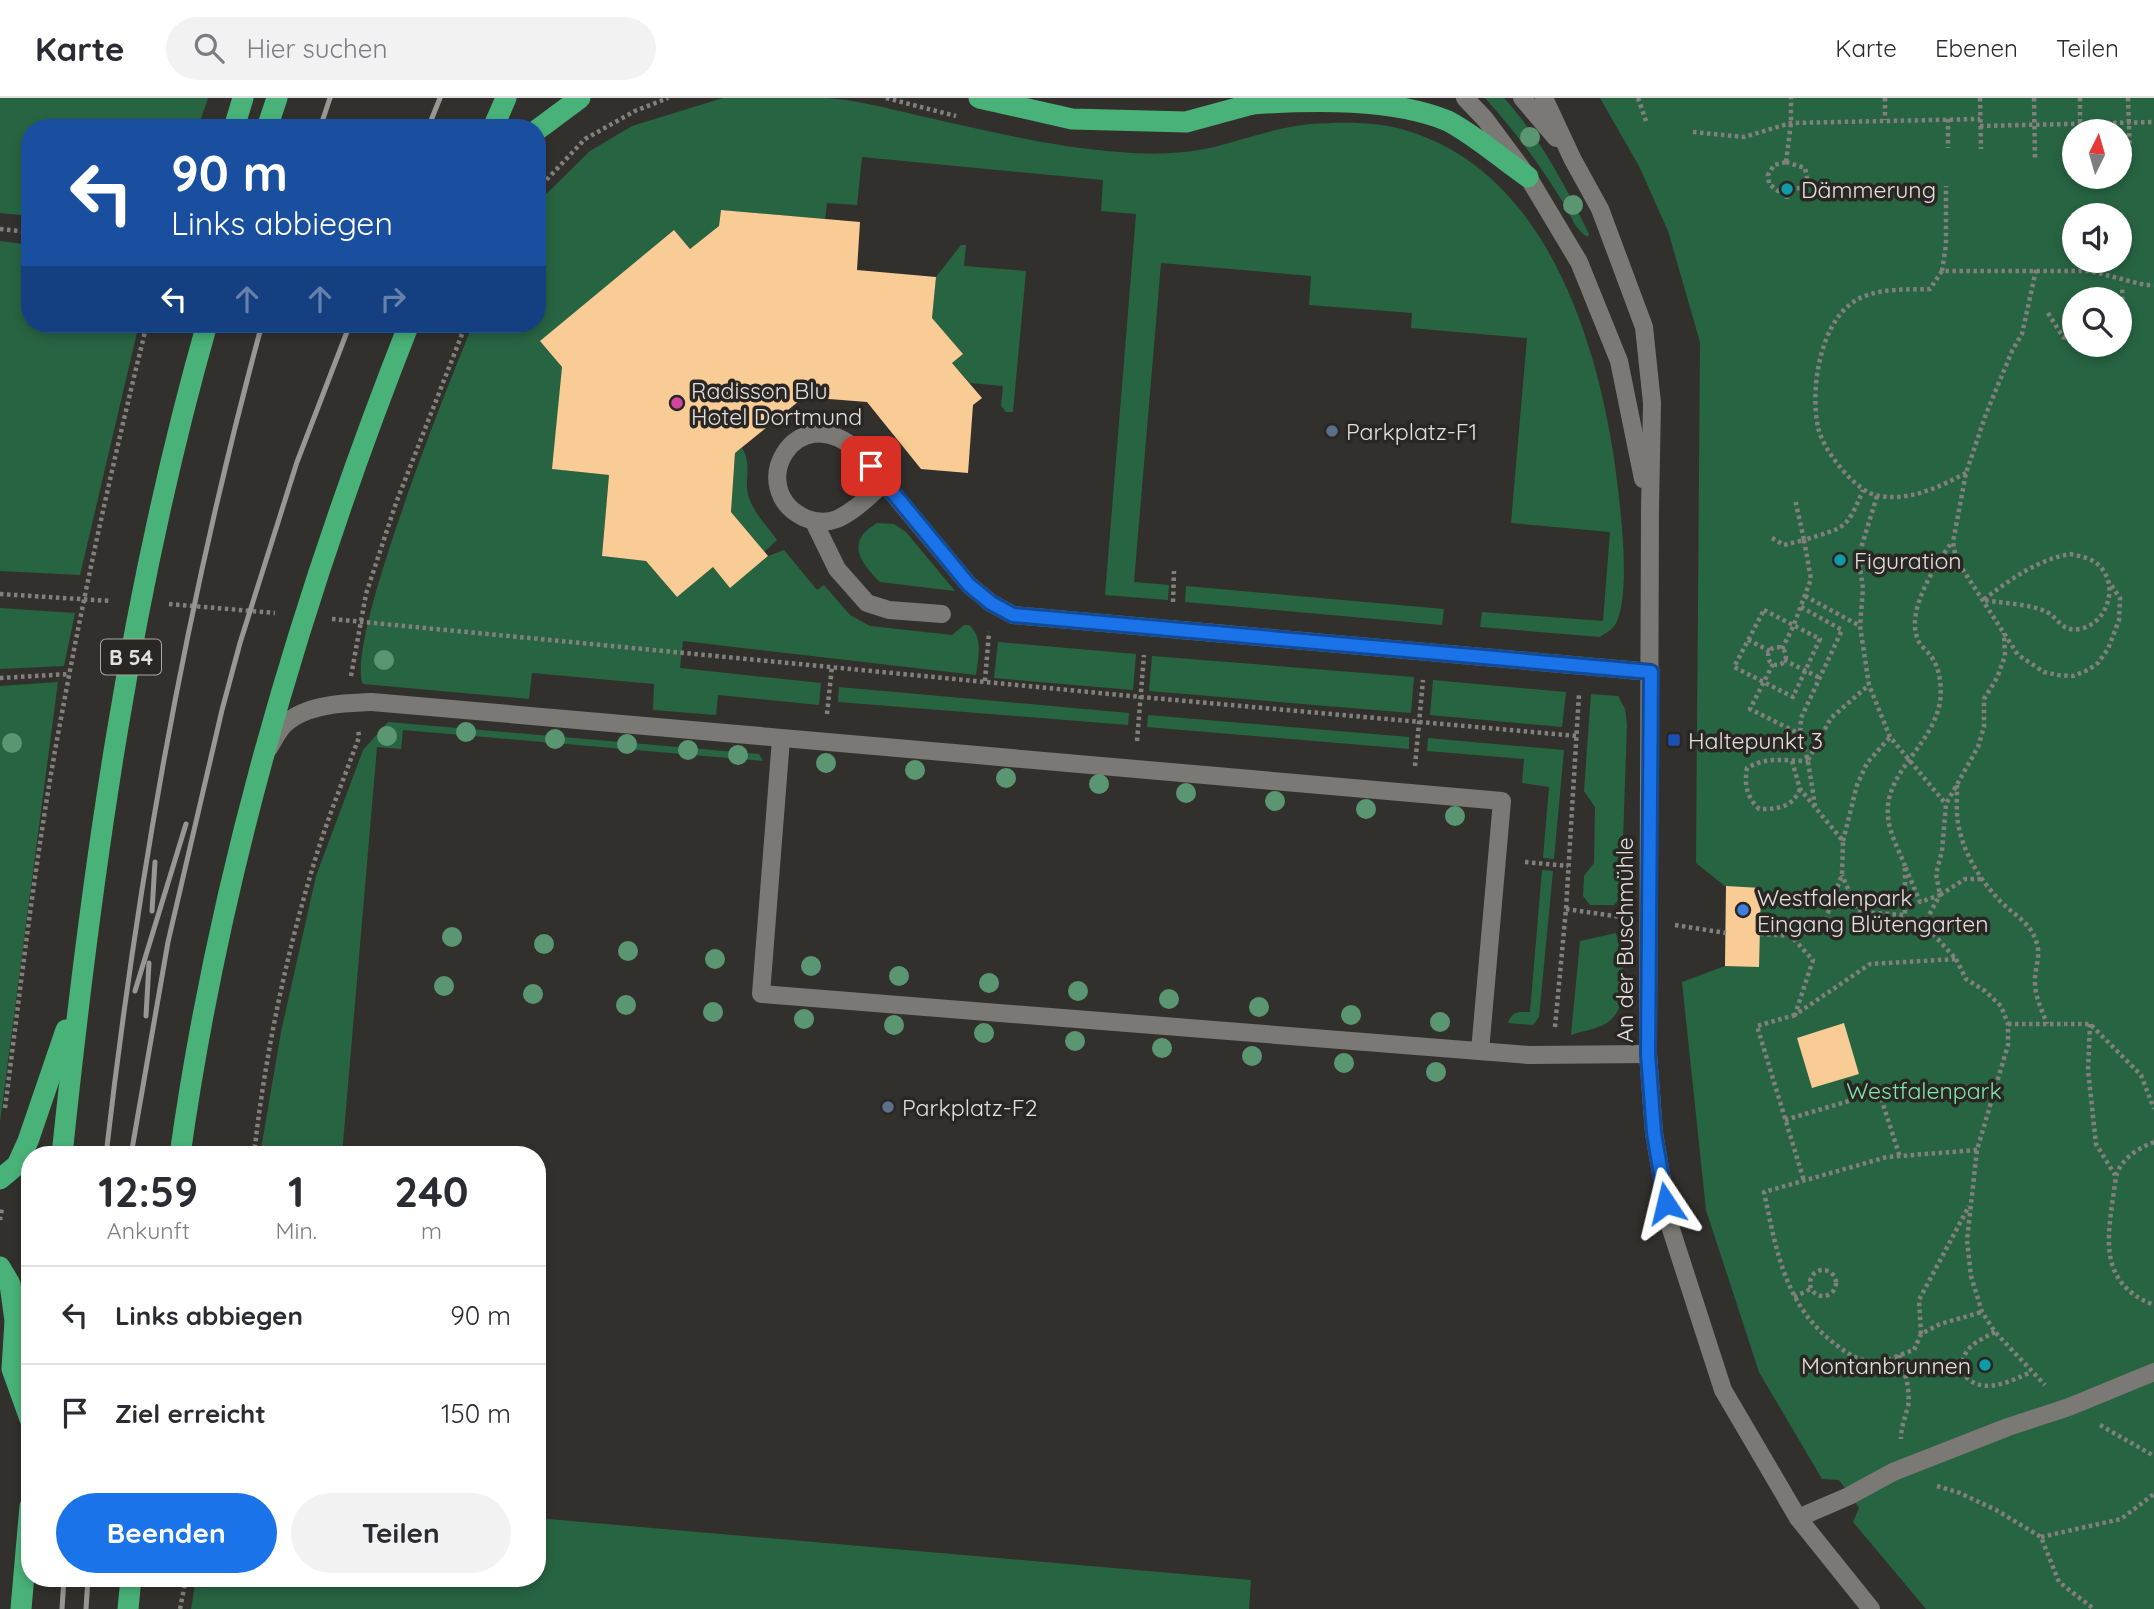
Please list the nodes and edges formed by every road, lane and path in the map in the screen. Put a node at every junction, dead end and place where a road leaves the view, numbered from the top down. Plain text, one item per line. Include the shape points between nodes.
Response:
1 (243, 98) edge
2 (277, 98) edge
3 (506, 98) edge
4 (580, 98) edge
5 (668, 98) edge
6 (979, 98) edge
7 (1465, 98) edge
8 (1522, 98) edge
9 (1544, 98) edge
10 (1638, 98) edge
11 (1791, 98) edge
12 (1885, 98) edge
13 (1980, 98) edge
14 (2034, 98) edge
15 (2080, 98) edge
16 (2129, 98) edge
17 (1259, 101) edge
18 (237, 119) edge
19 (270, 119) edge
20 (497, 119) edge
21 (1948, 119) junction
22 (1980, 119) junction
23 (2080, 119) edge
24 (2129, 119) edge
25 (1885, 120) junction
26 (1646, 121) dead end
27 (2154, 122) edge
28 (546, 123) edge
29 (1791, 123) junction
30 (2132, 123) edge
31 (2062, 124) edge
32 (2034, 125) junction
33 (1980, 126) junction
34 (1693, 132) dead end
35 (1948, 148) dead end
36 (1982, 149) dead end
37 (2035, 158) dead end
38 (1573, 160) junction
39 (1786, 162) junction
40 (1528, 177) junction
41 (546, 180) edge
42 (1946, 186) dead end
43 (1787, 191) junction
44 (1787, 199) dead end
45 (0, 229) edge
46 (21, 231) edge
47 (2036, 270) junction
48 (1942, 271) junction
49 (2154, 285) edge
50 (2049, 313) dead end
51 (145, 333) edge
52 (204, 333) edge
53 (405, 333) edge
54 (462, 333) edge
55 (2062, 335) edge
56 (1966, 473) junction
57 (884, 483) junction
58 (1863, 490) junction
59 (1877, 496) junction
60 (1795, 499) dead end
61 (1650, 509) junction
62 (814, 522) junction
63 (1772, 538) dead end
64 (1804, 540) junction
65 (1953, 542) junction
66 (2109, 582) junction
67 (0, 594) edge
68 (1805, 596) junction
69 (1983, 600) junction
70 (122, 602) dead end
71 (991, 603) junction
72 (163, 604) dead end
73 (1801, 607) junction
74 (286, 614) dead end
75 (942, 614) dead end
76 (327, 618) dead end
77 (1860, 626) junction
78 (1793, 627) junction
79 (1158, 628) junction
80 (2003, 631) junction
81 (1748, 640) junction
82 (1782, 649) junction
83 (1770, 651) junction
84 (1425, 652) junction
85 (1784, 660) junction
86 (1773, 664) junction
87 (1581, 665) junction
88 (832, 666) junction
89 (1806, 670) junction
90 (1651, 672) junction
91 (69, 674) junction
92 (0, 678) edge
93 (1820, 678) junction
94 (985, 681) junction
95 (1763, 681) junction
96 (1869, 685) junction
97 (1141, 697) junction
98 (828, 701) dead end
99 (355, 702) junction
100 (1419, 722) junction
101 (1800, 734) junction
102 (1577, 736) junction
103 (1890, 737) junction
104 (781, 739) junction
105 (263, 756) junction
106 (1792, 761) junction
107 (1808, 761) junction
108 (1910, 762) junction
109 (1134, 769) junction
110 (1957, 784) junction
111 (1800, 789) junction
112 (1412, 793) junction
113 (1946, 804) junction
114 (1815, 807) junction
115 (1843, 841) junction
116 (1496, 860) junction
117 (1568, 866) junction
118 (1905, 866) junction
119 (1842, 875) junction
120 (1981, 879) junction
121 (1940, 895) junction
122 (1566, 909) junction
123 (1648, 920) junction
124 (1726, 933) dead end
125 (1760, 934) dead end
126 (1791, 936) junction
127 (1956, 958) junction
128 (79, 995) junction
129 (1796, 1015) junction
130 (2008, 1024) junction
131 (2047, 1024) junction
132 (2090, 1024) junction
133 (1480, 1051) junction
134 (1648, 1054) junction
135 (1553, 1055) junction
136 (2154, 1109) edge
137 (5, 1110) dead end
138 (1785, 1120) junction
139 (2154, 1142) edge
140 (26, 1146) edge
141 (63, 1146) edge
142 (181, 1146) edge
143 (255, 1146) edge
144 (1977, 1150) junction
145 (21, 1156) edge
146 (1900, 1157) junction
147 (2116, 1176) junction
148 (0, 1179) edge
149 (1804, 1181) junction
150 (1971, 1202) junction
151 (0, 1267) edge
152 (1811, 1289) junction
153 (1794, 1297) junction
154 (2154, 1305) edge
155 (1982, 1312) junction
156 (1994, 1332) junction
157 (1921, 1334) junction
158 (1899, 1355) junction
159 (2031, 1372) junction
160 (2154, 1372) edge
161 (21, 1394) edge
162 (2069, 1407) junction
163 (2154, 1457) edge
164 (1898, 1470) junction
165 (2154, 1494) edge
166 (1798, 1518) junction
167 (2041, 1537) junction
168 (23, 1587) edge
169 (130, 1587) edge
170 (184, 1587) edge
171 (21, 1609) edge
172 (128, 1609) edge
173 (180, 1609) edge
174 (1871, 1609) edge
175 (2094, 1609) edge

1 - 18 highway
2 - 19 highway
3 - 20 highway
4 - 28 highway
5 - 41 path via 585,139
6 - 17 highway via 1072,119 1186,122
7 - 40 street, An der Buschmühle
8 - 38 street, An der Buschmühle
9 - 38 street, An der Buschmühle
10 - 26 path
11 - 29 path
12 - 25 path
13 - 22 path
14 - 32 path
15 - 23 path
16 - 24 path
17 - 40 highway via 1336,99 1410,107 1448,121
21 - 22 path
21 - 25 path
21 - 35 path
22 - 33 path
25 - 29 path
27 - 30 path
29 - 34 path via 1744,137
29 - 39 path
31 - 32 path
32 - 33 path
32 - 37 path
33 - 36 path
38 - 61 street, An der Buschmühle via 1600,209 1644,327 1652,402
39 - 43 path via 1774,165 1768,174 1769,184 1777,191
39 - 43 path via 1805,168 1807,178 1800,188
40 - 61 street, An der Buschmühle via 1579,262 1619,361
42 - 48 path
43 - 44 path
45 - 46 path
47 - 48 path
47 - 49 path via 2090,271
47 - 56 path via 2022,334 2011,351
48 - 58 path via 1930,289 1865,295 1850,304 1826,338 1819,371 1818,429 1847,475
50 - 55 path
51 - 91 path
52 - 128 highway, B 54 via 181,414 126,679
53 - 105 highway via 316,574
54 - 99 path via 396,502 366,594 350,679
56 - 59 path via 1929,491
56 - 65 path
57 - 62 street via 834,521
57 - 62 street via 844,438 828,433 796,440 778,466 777,483 783,500 795,513
57 - 71 street via 969,585
58 - 59 path
58 - 64 path via 1842,528
59 - 77 path via 1861,545
60 - 64 path
61 - 90 street, An der Buschmühle
62 - 75 street via 837,569 867,603 890,610
63 - 64 path via 1784,545
64 - 68 path via 1811,579
65 - 69 path via 1956,559
65 - 108 path via 1934,567 1916,614 1918,640 1934,660 1941,690 1935,720
66 - 69 path via 2091,560 2070,554 2019,573
66 - 69 path via 2108,605 2102,615 2077,630 2062,626 2048,612
66 - 80 path via 2120,598 2119,620 2108,649 2088,670 2073,676 2044,672 2018,655
67 - 70 path
68 - 73 path
68 - 77 path
69 - 80 path
71 - 79 street via 1013,615
71 - 94 path
72 - 74 path
73 - 78 path
73 - 93 path via 1842,630
76 - 88 path
77 - 96 path
78 - 81 path via 1764,610
78 - 82 path
78 - 89 path via 1821,639
79 - 84 street
79 - 97 path via 1145,649
80 - 110 path via 2005,656 1984,699 1978,747
81 - 83 path
81 - 95 path via 1734,667
82 - 83 path
82 - 85 path
83 - 86 path
84 - 87 street
84 - 100 path
85 - 86 path
85 - 89 path
86 - 95 path
87 - 90 street
87 - 102 path
88 - 94 path
88 - 98 path
89 - 93 path
89 - 95 path via 1793,698
90 - 123 street, An der Buschmühle
91 - 92 path
91 - 137 path
93 - 101 path via 1801,718
94 - 97 path
95 - 101 path via 1750,709
96 - 103 path
96 - 107 path via 1831,718
97 - 100 path
97 - 109 path
99 - 104 street
99 - 105 street via 310,710 286,723
99 - 143 path via 359,737 319,847 292,946 260,1098
100 - 102 path
100 - 112 path
101 - 107 path
102 - 117 path
103 - 108 path
103 - 115 path via 1867,763 1857,785
104 - 109 street
104 - 133 street via 761,994
105 - 142 highway via 226,900 194,1056
106 - 107 path
106 - 111 path
106 - 111 path via 1778,758 1747,768 1749,799 1759,808 1777,809 1790,804
107 - 114 path
108 - 113 path
108 - 118 path via 1894,780 1887,805
109 - 112 street
110 - 113 path
110 - 120 path via 1958,823 1969,859
111 - 114 path
112 - 116 street via 1502,801
113 - 121 path via 1936,874
114 - 115 path
115 - 119 path
116 - 117 path
116 - 133 street
117 - 122 path
118 - 119 path via 1905,915 1858,912
118 - 121 path via 1920,902
119 - 126 path via 1822,929
120 - 121 path via 1965,878
120 - 131 path via 2001,903 2028,924 2036,939 2040,955 2037,997
121 - 127 path via 1924,924
122 - 123 path
122 - 135 path
123 - 124 path
123 - 134 street, An der Buschmühle
125 - 126 path
126 - 129 path via 1814,960
127 - 129 path via 1870,964
127 - 130 path via 1966,979 2001,1006
128 - 140 highway
128 - 141 highway, B 54
129 - 138 path via 1757,1026
130 - 131 path
130 - 144 path via 2008,1045
131 - 132 path
132 - 136 path via 2141,1075
132 - 147 path via 2088,1070 2096,1144
133 - 135 street
134 - 135 street
134 - 166 street, An der Buschmühle via 1654,1133 1674,1237 1723,1390
138 - 146 path via 1880,1091
138 - 149 path
139 - 147 path via 2125,1159
144 - 146 path
144 - 150 path
145 - 148 highway
146 - 149 path
147 - 154 path via 2110,1262 2117,1279
149 - 153 path via 1764,1192 1777,1252
150 - 155 path via 1967,1240
150 - 157 path via 1919,1300
151 - 161 highway via 10,1284 15,1321 12,1369
152 - 152 path via 1811,1276 1818,1270 1826,1270 1835,1279 1829,1294 1816,1295
152 - 153 path
153 - 158 path via 1812,1324 1856,1359 1882,1361
155 - 156 path
155 - 157 path
156 - 159 path
156 - 159 path via 1962,1355 1961,1371 1968,1381 1997,1385
157 - 158 path via 1914,1350
158 - 164 path via 1908,1404
159 - 162 path
160 - 162 street
162 - 163 path
162 - 164 street
164 - 166 street
164 - 167 path via 1960,1493
165 - 167 path via 2121,1519
166 - 174 street, An der Buschmühle
167 - 175 path via 2059,1582
168 - 171 highway
169 - 172 highway
170 - 173 path

